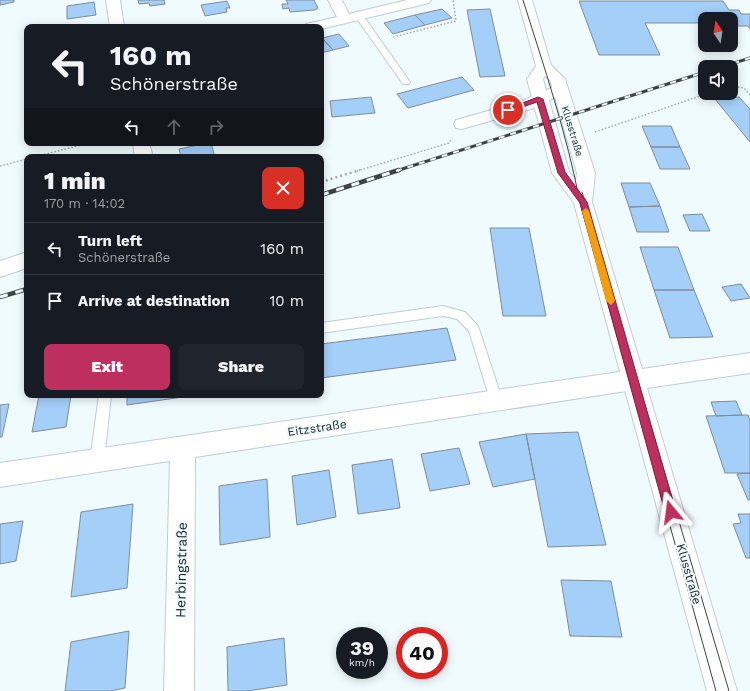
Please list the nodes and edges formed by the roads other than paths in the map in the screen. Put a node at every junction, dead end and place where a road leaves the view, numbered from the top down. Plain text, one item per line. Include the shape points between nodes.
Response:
1 (112, 0) edge
2 (335, 0) edge
3 (424, 0) edge
4 (525, 0) edge
5 (359, 16) junction
6 (346, 19) junction
7 (116, 24) edge
8 (324, 24) edge
9 (544, 66) junction
10 (406, 82) dead end
11 (560, 89) junction
12 (540, 99) junction
13 (462, 124) road end
14 (583, 202) junction
15 (24, 261) edge
16 (0, 268) edge
17 (324, 328) edge
18 (750, 363) edge
19 (633, 380) junction
20 (105, 398) edge
21 (497, 402) junction
22 (183, 448) junction
23 (97, 461) junction
24 (0, 475) edge
25 (179, 691) edge
26 (722, 691) edge

1 - 7 street
2 - 6 street
3 - 5 street
4 - 9 street, Klusstraße
5 - 6 street
5 - 10 lane
6 - 8 street
9 - 11 street, Klusstraße via 557,79
9 - 12 street, Klusstraße via 535,79
11 - 12 street
11 - 14 street, Klusstraße via 586,173
12 - 13 street
12 - 14 street, Klusstraße via 561,173
14 - 19 street, Klusstraße
15 - 16 street
17 - 21 lane via 443,312 461,315 474,329
18 - 19 street, Eitzstraße
19 - 21 street, Eitzstraße
19 - 26 street, Klusstraße
20 - 23 lane
21 - 22 street, Eitzstraße
22 - 23 street, Eitzstraße
22 - 25 street, Herbingstraße
23 - 24 street, Eitzstraße

